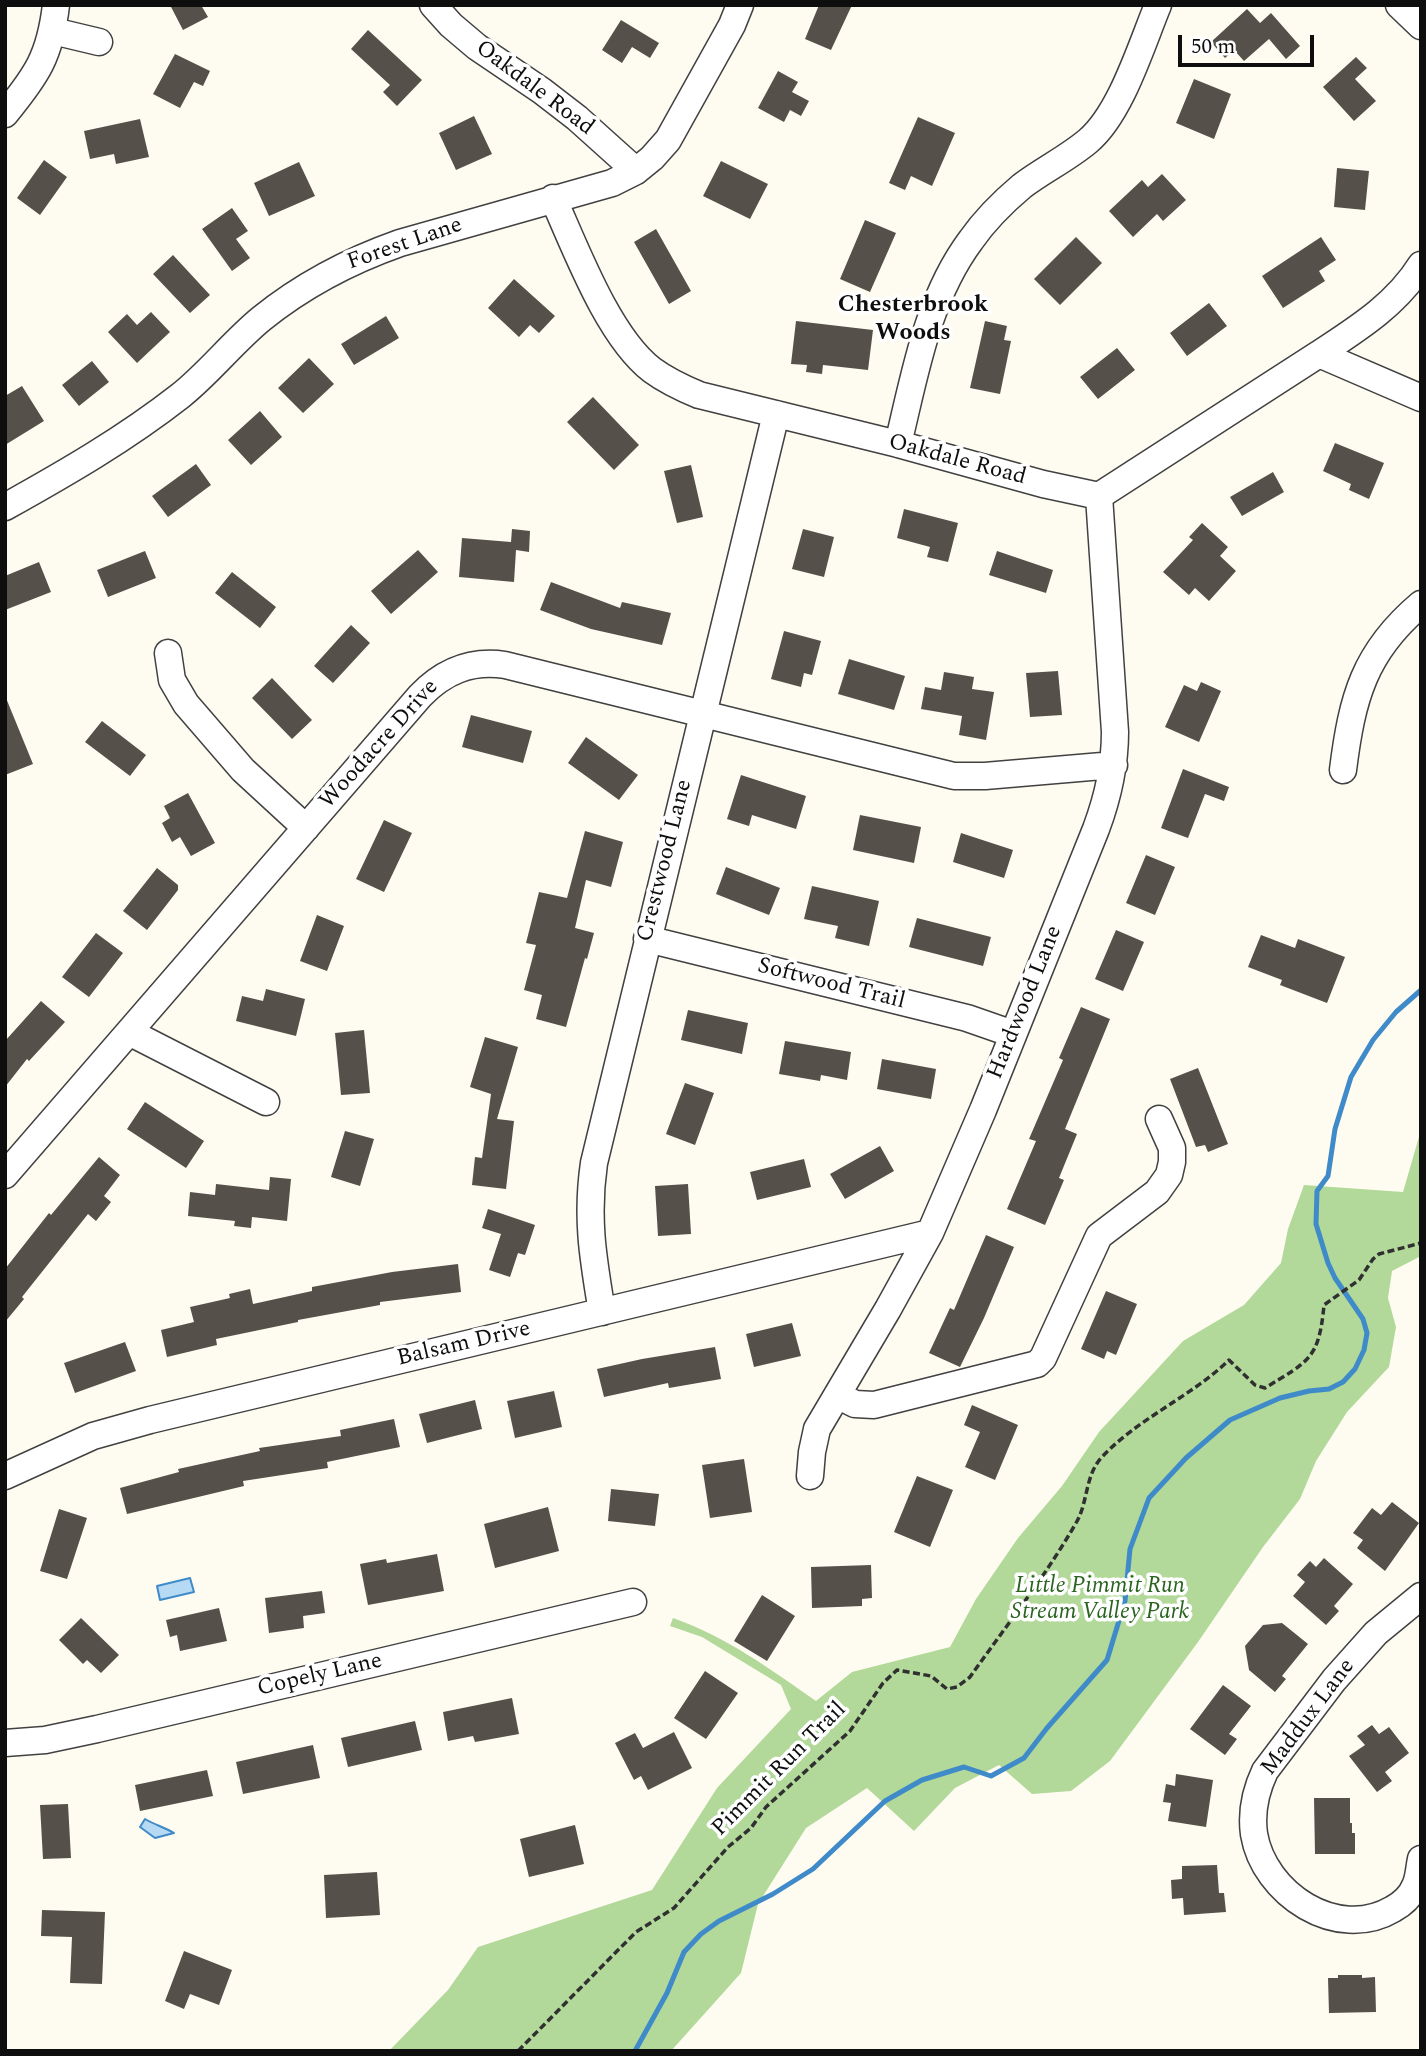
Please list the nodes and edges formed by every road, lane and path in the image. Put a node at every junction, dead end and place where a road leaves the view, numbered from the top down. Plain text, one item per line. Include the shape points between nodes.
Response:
1 (433, 5) edge
2 (740, 5) edge
3 (1158, 5) edge
4 (1399, 5) edge
5 (55, 18) edge
6 (1421, 26) edge
7 (99, 42) dead end
8 (5, 114) edge
9 (636, 171) junction
10 (553, 198) junction
11 (1421, 265) edge
12 (1319, 354) junction
13 (1421, 398) edge
14 (776, 414) junction
15 (898, 444) junction
16 (1098, 496) junction
17 (5, 507) edge
18 (1421, 604) edge
19 (168, 653) dead end
20 (702, 713) junction
21 (1114, 765) junction
22 (1343, 770) dead end
23 (306, 828) junction
24 (647, 939) junction
25 (130, 1032) junction
26 (1013, 1034) junction
27 (266, 1102) dead end
28 (1159, 1119) dead end
29 (5, 1175) edge
30 (929, 1233) junction
31 (1421, 1243) edge
32 (602, 1311) junction
33 (837, 1395) junction
34 (5, 1476) edge
35 (810, 1476) dead end
36 (1421, 1596) edge
37 (633, 1602) dead end
38 (5, 1743) edge
39 (1421, 1859) edge
40 (518, 2051) edge

1 - 9 street, Oakdale Road via 477,47 577,118
2 - 9 street, Forest Lane via 668,140
3 - 15 street via 1116,105 1102,127 995,211 951,270 925,336
4 - 6 street
5 - 7 street
5 - 8 street via 34,79
9 - 10 street, Forest Lane via 611,183
10 - 14 street, Oakdale Road via 614,326 650,369 699,396
10 - 17 street, Forest Lane via 400,243 326,274 259,321 183,393 141,425
11 - 12 street via 1395,298
12 - 13 street
12 - 16 street
14 - 15 street, Oakdale Road
14 - 20 street, Crestwood Lane
15 - 16 street, Oakdale Road
16 - 21 street, Hardwood Lane
18 - 22 street via 1378,648 1364,676
19 - 23 street via 172,680 186,704 243,770
20 - 21 street, Woodacre Drive via 954,776
20 - 23 street, Woodacre Drive via 505,665 459,668 429,687
20 - 24 street, Crestwood Lane
21 - 26 street, Hardwood Lane via 1096,830
23 - 25 street, Woodacre Drive
24 - 26 street, Softwood Trail via 967,1018
24 - 32 street, Crestwood Lane via 590,1189 590,1235
25 - 27 street
25 - 29 street, Woodacre Drive
26 - 30 street, Hardwood Lane
28 - 33 street via 1172,1148 1168,1175 1157,1192 1099,1236 1037,1364 874,1405 855,1404
30 - 32 street, Balsam Drive
30 - 33 street, Hardwood Lane
31 - 40 path, Pimmit Run Trail via 1379,1254 1359,1280 1324,1305 1321,1335 1304,1364 1265,1388 1255,1385 1229,1360 1112,1449 1096,1467 1079,1519 1052,1563 970,1677 947,1689 931,1676 897,1670 850,1731 766,1807 674,1908 636,1932
32 - 34 street, Balsam Drive via 120,1428
33 - 35 street, Hardwood Lane via 817,1429
36 - 39 street, Maddux Lane via 1376,1633 1334,1680 1265,1771 1253,1808 1254,1834 1274,1879 1293,1899 1338,1920 1384,1915 1402,1904 1415,1886
37 - 38 street, Copely Lane via 97,1729

